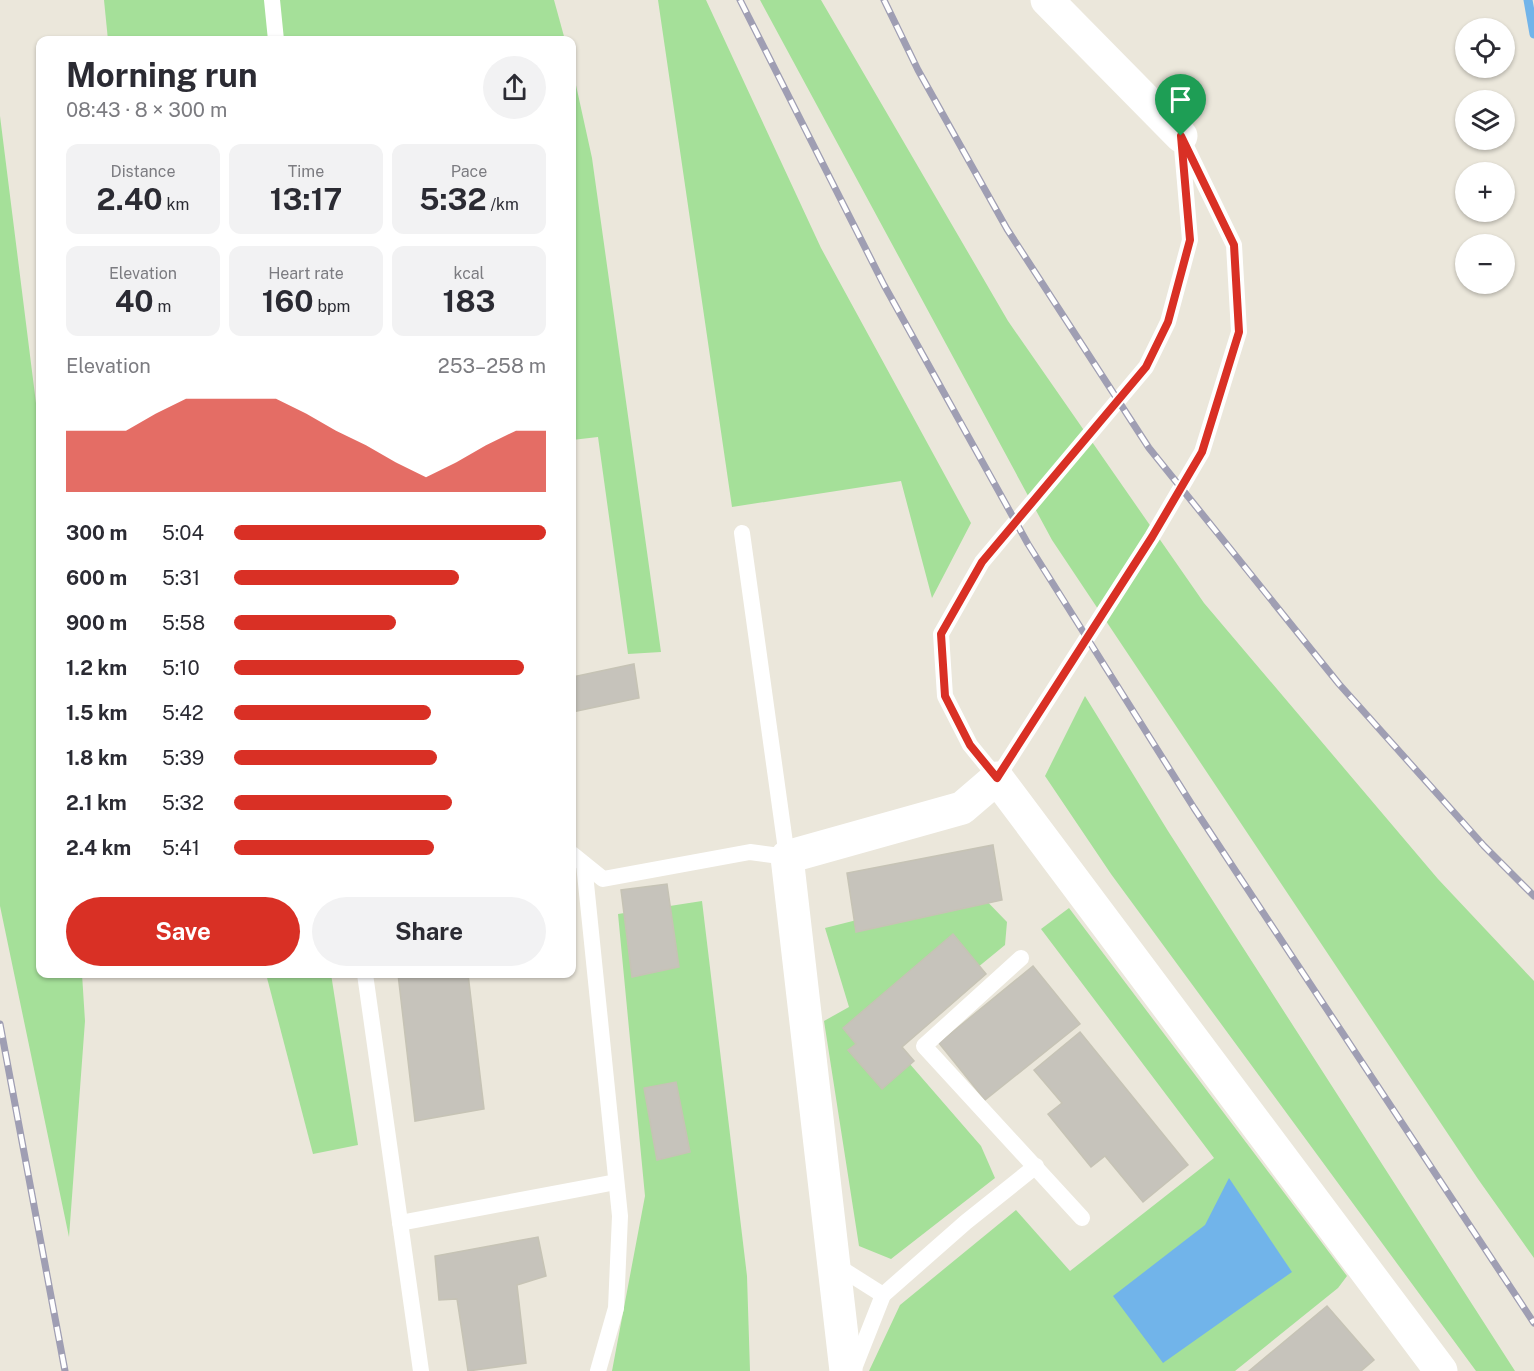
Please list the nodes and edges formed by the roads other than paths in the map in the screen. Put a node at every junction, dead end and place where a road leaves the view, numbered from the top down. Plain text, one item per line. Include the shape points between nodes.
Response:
1 (272, 0) edge
2 (1047, 0) edge
3 (276, 36) edge
4 (1181, 136) junction
5 (742, 533) dead end
6 (997, 778) junction
7 (787, 857) junction
8 (578, 859) edge
9 (1021, 958) dead end
10 (366, 978) edge
11 (1036, 1166) junction
12 (616, 1182) junction
13 (1082, 1218) dead end
14 (400, 1223) junction
15 (834, 1264) junction
16 (884, 1295) junction
17 (422, 1371) edge
18 (598, 1371) edge
19 (846, 1371) edge
20 (853, 1371) edge
21 (1441, 1371) edge

1 - 3 lane
2 - 4 street
4 - 6 lane via 1234,245 1239,332 1202,452
4 - 6 lane via 1190,240 1168,322 1146,367 982,562 941,634 945,696 970,745
5 - 7 lane
6 - 7 street via 962,808
6 - 21 street
7 - 8 lane via 750,852 603,879
7 - 15 street
8 - 12 lane
9 - 11 lane via 924,1046
10 - 14 lane
11 - 13 lane
11 - 16 lane
12 - 14 lane
12 - 18 lane via 620,1216 615,1308
14 - 17 lane
15 - 16 lane
15 - 19 street
16 - 20 lane

